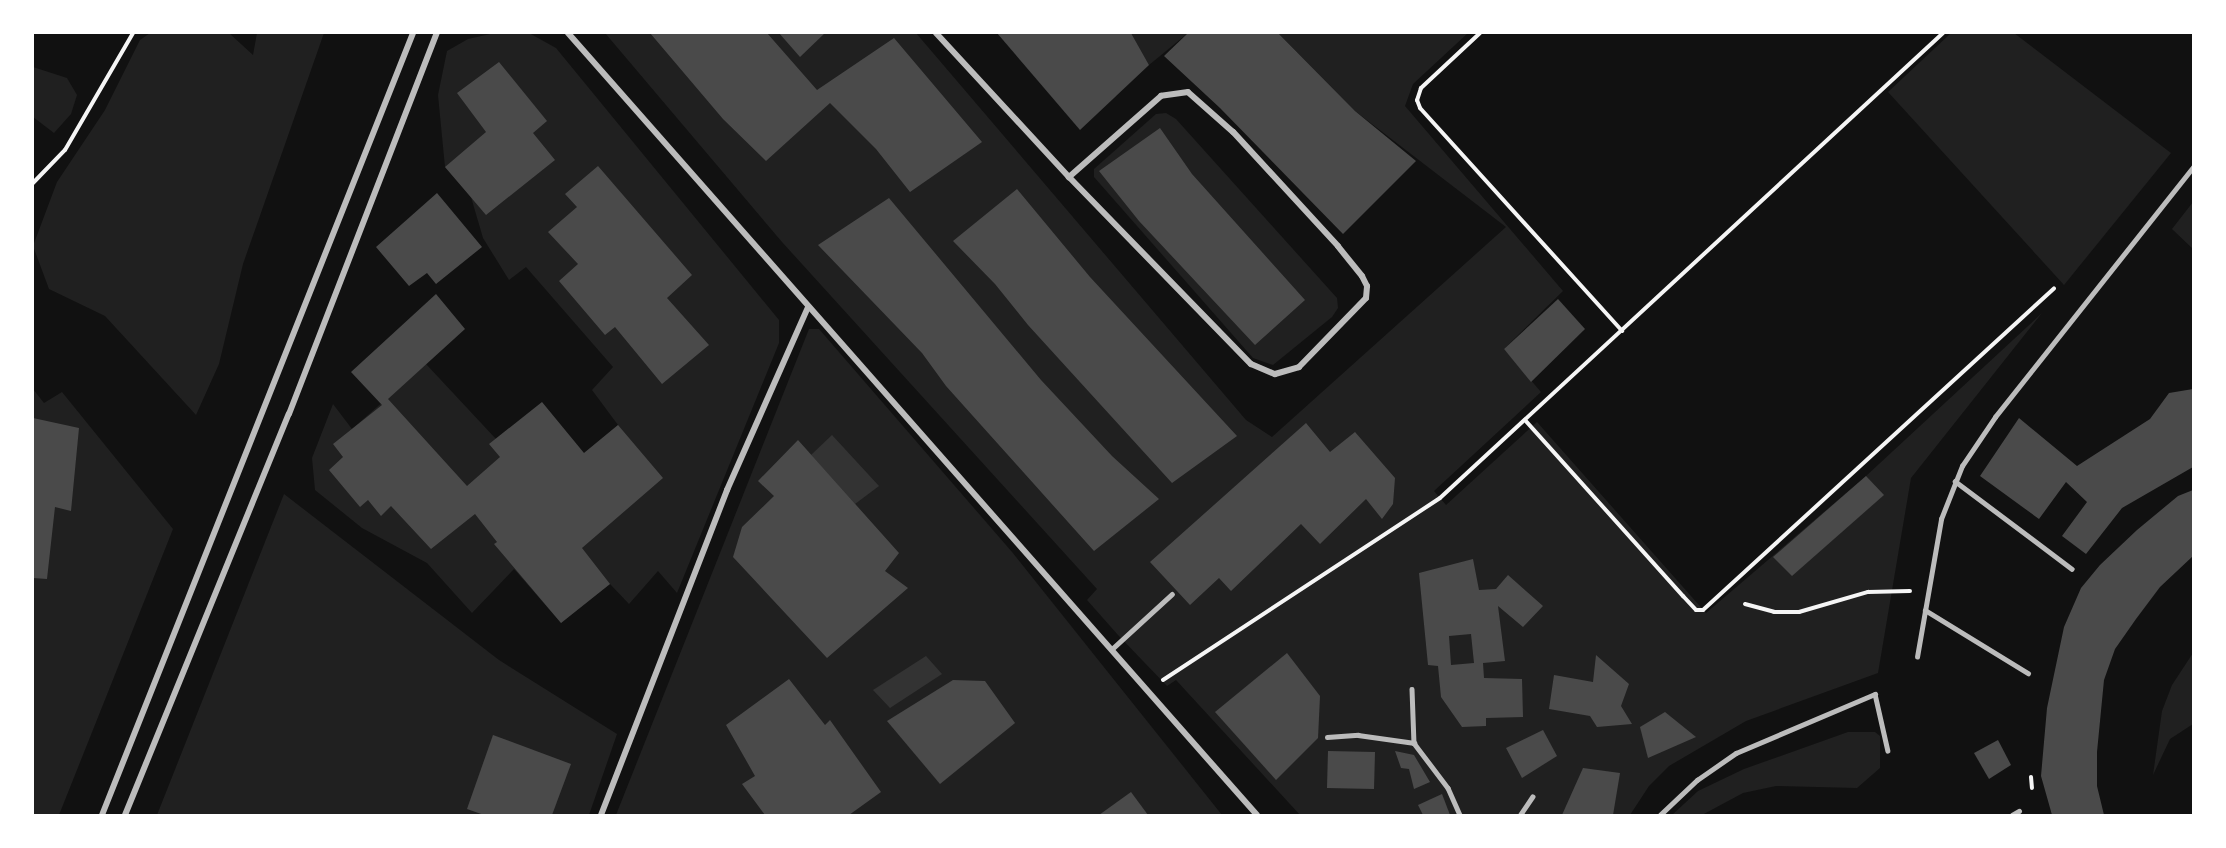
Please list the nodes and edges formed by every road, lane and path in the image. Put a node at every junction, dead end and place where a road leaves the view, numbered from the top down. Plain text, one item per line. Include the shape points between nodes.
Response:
1 (134, 33) edge
2 (413, 33) edge
3 (437, 33) edge
4 (568, 33) edge
5 (936, 33) edge
6 (1480, 33) edge
7 (1943, 33) edge
8 (2193, 167) edge
9 (1069, 177) junction
10 (33, 183) edge
11 (2054, 288) dead end
12 (808, 307) junction
13 (1622, 332) junction
14 (1525, 420) junction
15 (1954, 481) junction
16 (2072, 570) dead end
17 (1928, 591) junction
18 (1172, 594) dead end
19 (1745, 604) dead end
20 (1925, 610) junction
21 (1112, 649) junction
22 (1917, 657) dead end
23 (2028, 673) dead end
24 (1412, 689) dead end
25 (1148, 690) junction
26 (1327, 738) dead end
27 (1414, 743) junction
28 (1888, 751) dead end
29 (2031, 777) dead end
30 (2032, 788) dead end
31 (1532, 797) dead end
32 (2019, 811) dead end
33 (102, 815) edge
34 (125, 815) edge
35 (601, 815) edge
36 (1257, 815) edge
37 (1460, 815) edge
38 (1521, 815) edge
39 (1660, 815) edge
40 (2012, 815) edge

1 - 10 path via 65,150
2 - 33 street
3 - 34 street via 289,414
4 - 12 street
5 - 9 street
6 - 13 path via 1421,88 1417,100 1420,108
7 - 13 path
8 - 15 lane via 1995,417
9 - 9 street via 1251,364 1265,373 1287,374 1299,367 1366,298 1367,286 1344,253 1233,132 1188,92 1161,96
11 - 14 path via 1703,610 1696,610
12 - 21 street
12 - 35 street via 728,490
13 - 14 path
14 - 25 path via 1440,498
15 - 16 lane
15 - 17 lane via 1941,519
17 - 19 path via 1868,592 1798,612 1774,612
17 - 20 lane
18 - 21 lane
20 - 22 lane
20 - 23 lane
21 - 25 street
24 - 27 lane
25 - 36 street
26 - 27 lane via 1358,735
27 - 37 lane via 1448,788
28 - 39 lane via 1875,694 1736,753 1697,780
29 - 30 path
31 - 38 lane
32 - 40 lane

